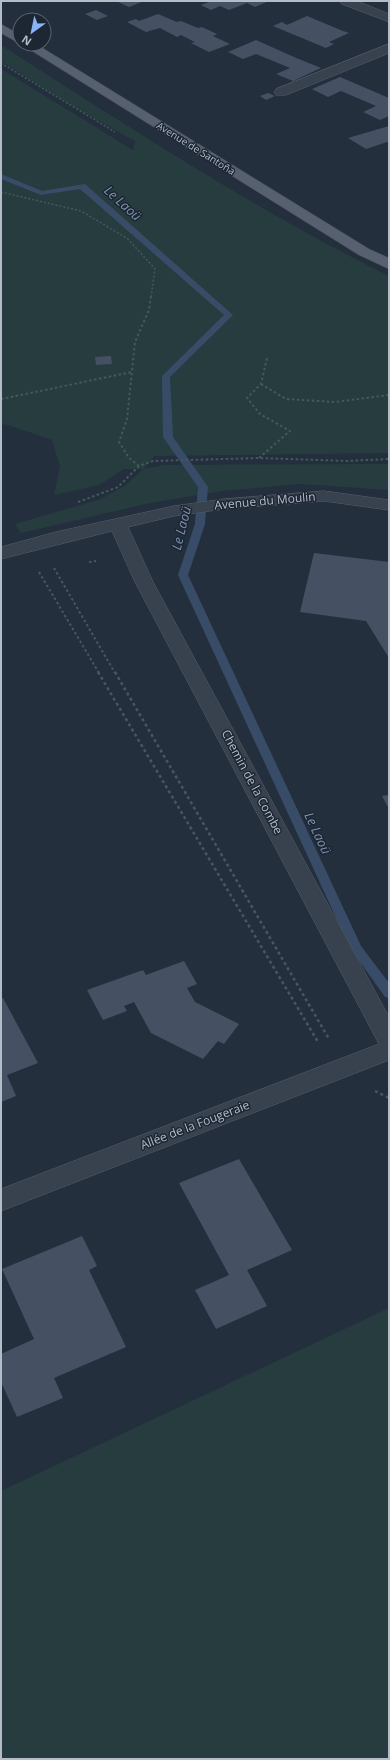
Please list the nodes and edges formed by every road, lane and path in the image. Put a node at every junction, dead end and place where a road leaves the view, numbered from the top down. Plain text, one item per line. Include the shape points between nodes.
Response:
1 (346, 1) edge
2 (389, 18) edge
3 (1, 28) edge
4 (12, 35) edge
5 (389, 48) edge
6 (40, 52) edge
7 (281, 92) dead end
8 (1, 192) edge
9 (364, 252) junction
10 (389, 261) edge
11 (389, 264) edge
12 (267, 358) dead end
13 (132, 372) junction
14 (261, 384) junction
15 (389, 395) edge
16 (1, 399) edge
17 (259, 458) junction
18 (389, 459) edge
19 (138, 466) junction
20 (75, 503) dead end
21 (389, 505) edge
22 (118, 524) junction
23 (1, 553) edge
24 (53, 567) dead end
25 (37, 570) dead end
26 (389, 1039) edge
27 (332, 1044) dead end
28 (322, 1048) dead end
29 (389, 1050) edge
30 (1, 1200) edge

1 - 2 street
3 - 4 main road
5 - 7 street
6 - 9 main road, Avenue de Santoña
8 - 13 path via 81,212 128,239 155,269 149,310 135,342
9 - 10 main road, Avenue de Santoña
9 - 11 main road, Avenue de Santoña
12 - 14 path
13 - 16 path
13 - 19 path via 127,419 119,442 129,458
14 - 15 path via 286,400 335,402
14 - 17 path via 247,398 260,414 290,431
17 - 18 path via 347,461
17 - 19 path via 153,461
19 - 20 path via 118,486
21 - 22 street, Avenue du Moulin via 324,496 224,504 174,511
22 - 23 street, Avenue du Moulin
22 - 26 street, Chemin de la Combe via 144,582
24 - 27 path
25 - 28 path
29 - 30 street, Allée de la Fougeraie

